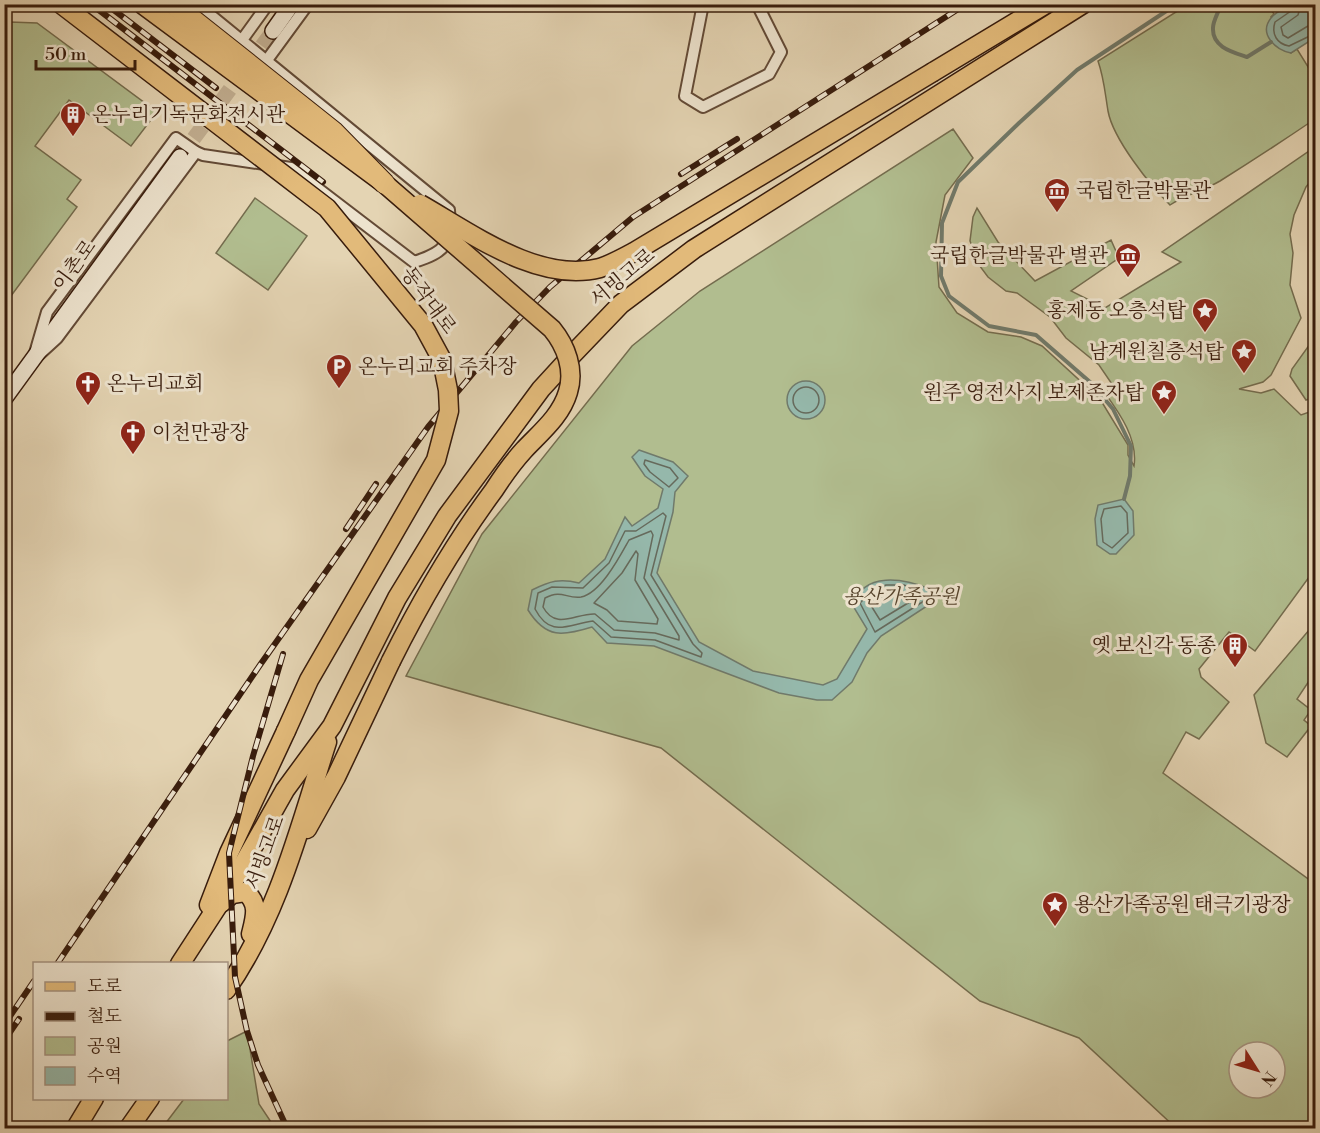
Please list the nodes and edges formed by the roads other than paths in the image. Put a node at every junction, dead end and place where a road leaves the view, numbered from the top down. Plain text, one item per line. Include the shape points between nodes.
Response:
1 (62, 4) edge
2 (142, 4) edge
3 (173, 4) edge
4 (197, 4) edge
5 (268, 4) edge
6 (292, 4) edge
7 (308, 4) edge
8 (703, 4) edge
9 (757, 4) edge
10 (1046, 4) edge
11 (1083, 4) edge
12 (273, 31) tunnel mouth
13 (242, 40) junction
14 (267, 60) junction
15 (196, 152) junction
16 (180, 157) tunnel mouth
17 (385, 184) junction
18 (33, 360) junction
19 (4, 399) edge
20 (332, 726) junction
21 (290, 859) junction
22 (217, 906) junction
23 (196, 938) junction
24 (246, 960) junction
25 (181, 962) edge
26 (228, 987) edge
27 (93, 1100) edge
28 (149, 1100) edge
29 (76, 1128) edge
30 (129, 1128) edge

1 - 23 main road, 동작대로, bridge via 327,208 423,325 442,360 448,390 449,411 436,460 309,680 229,853
2 - 17 main road, bridge
3 - 17 highway, bridge via 333,131
4 - 13 street
5 - 13 street
6 - 12 street
7 - 14 street
8 - 9 street via 685,96 703,107 769,74 781,52
10 - 17 main road, bridge via 634,252 598,268 562,269 523,261
11 - 20 main road, 서빙고로 via 694,249 621,304 541,389 447,516 397,598
13 - 14 street
14 - 15 street via 450,210 451,229 446,247 432,257 414,262 291,168
15 - 18 street via 57,338
15 - 18 street via 176,138 47,312
16 - 18 street, 이촌로
17 - 21 main road, bridge via 552,329 564,345 570,370 568,392 558,414 494,490 429,586 336,777
18 - 19 street, 이촌로
20 - 21 main road, 서빙고로
20 - 22 main road, 서빙고로 via 285,790
21 - 24 main road, 서빙고로
22 - 23 main road, 서빙고로
22 - 24 main road via 232,894 245,892 253,898 256,912
23 - 25 main road, 서빙고로
24 - 26 main road, 서빙고로
27 - 29 main road
28 - 30 main road

